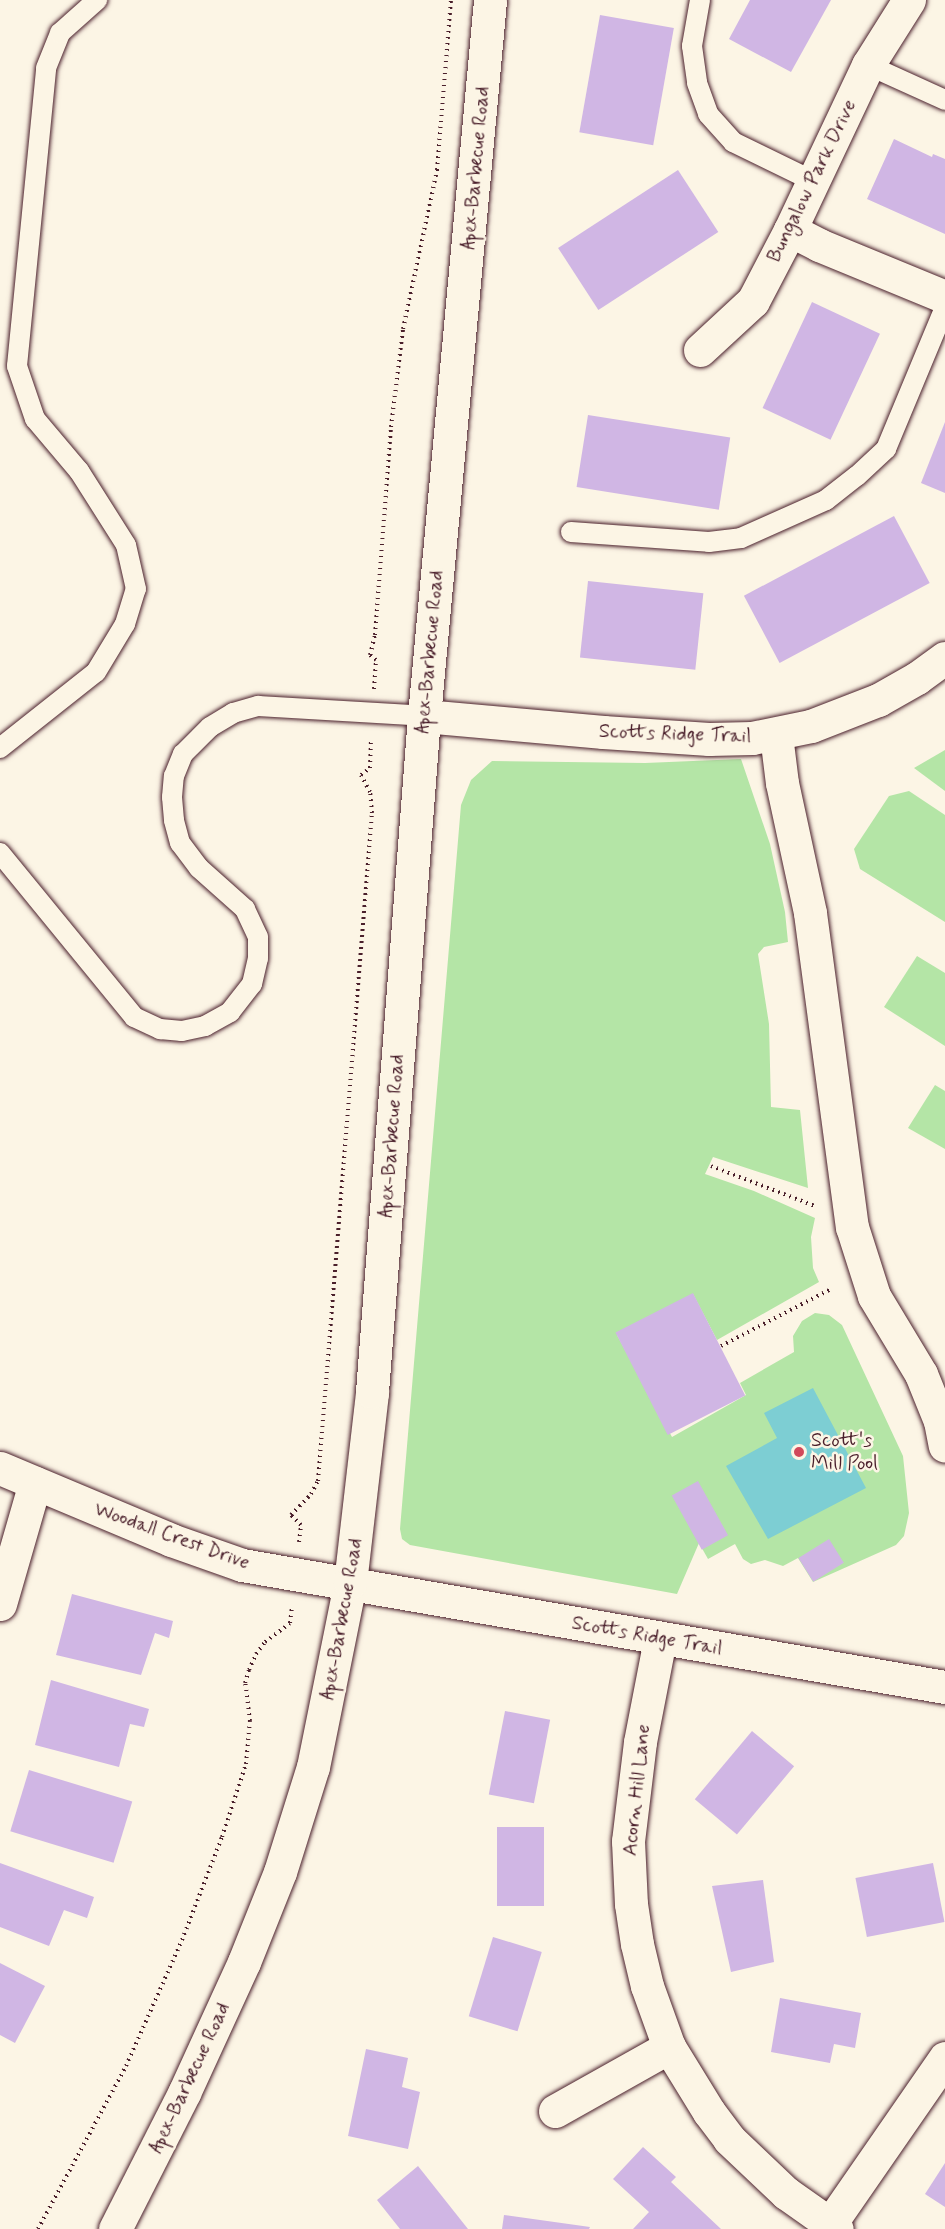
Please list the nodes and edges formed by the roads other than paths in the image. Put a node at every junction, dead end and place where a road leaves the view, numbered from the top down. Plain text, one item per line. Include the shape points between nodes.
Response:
1 (97, 0) edge
2 (490, 0) edge
3 (700, 0) edge
4 (909, 0) edge
5 (868, 64) junction
6 (945, 100) edge
7 (813, 181) junction
8 (790, 230) junction
9 (945, 297) edge
10 (945, 307) edge
11 (699, 350) dead end
12 (571, 532) dead end
13 (945, 658) edge
14 (424, 716) junction
15 (776, 735) junction
16 (0, 748) edge
17 (0, 853) edge
18 (945, 1446) edge
19 (0, 1468) edge
20 (35, 1483) junction
21 (350, 1583) junction
22 (0, 1604) edge
23 (660, 1639) junction
24 (945, 1685) edge
25 (669, 2047) junction
26 (945, 2058) edge
27 (555, 2111) dead end
28 (833, 2226) edge
29 (115, 2229) edge

1 - 16 lane via 60,33 46,68 17,366 35,419 79,471 126,545 136,589 125,624 96,672
2 - 14 street, Apex-Barbecue Road
3 - 7 lane via 692,45 697,83 708,114 733,142
4 - 5 street, Bungalow Park Drive
5 - 6 lane
5 - 7 street, Bungalow Park Drive
7 - 8 street, Bungalow Park Drive
8 - 9 street
8 - 11 street, Bungalow Park Drive via 753,302
10 - 12 lane via 885,449 826,500 741,538 709,542
13 - 15 street, Scotts Ridge Trail via 878,700
14 - 15 street, Scotts Ridge Trail via 709,739
14 - 17 lane via 258,706 232,713 210,727 183,754 174,776 172,797 180,843 199,868 245,909 258,937 252,984 230,1012 205,1026 182,1031 160,1029 134,1017
14 - 21 street, Apex-Barbecue Road via 372,1392
15 - 18 street via 782,783 810,912 852,1227 874,1296 921,1374 940,1421
19 - 20 street, Woodall Crest Drive
20 - 21 street, Woodall Crest Drive via 223,1559 259,1569
20 - 22 street
21 - 23 street, Scotts Ridge Trail
21 - 29 street, Apex-Barbecue Road via 313,1767 280,1872 184,2093
23 - 24 street, Scotts Ridge Trail
23 - 25 street, Acorn Hill Lane via 640,1742 628,1841 637,1944
25 - 27 street
25 - 28 street, Acorn Hill Lane via 729,2139 786,2193
26 - 28 street

